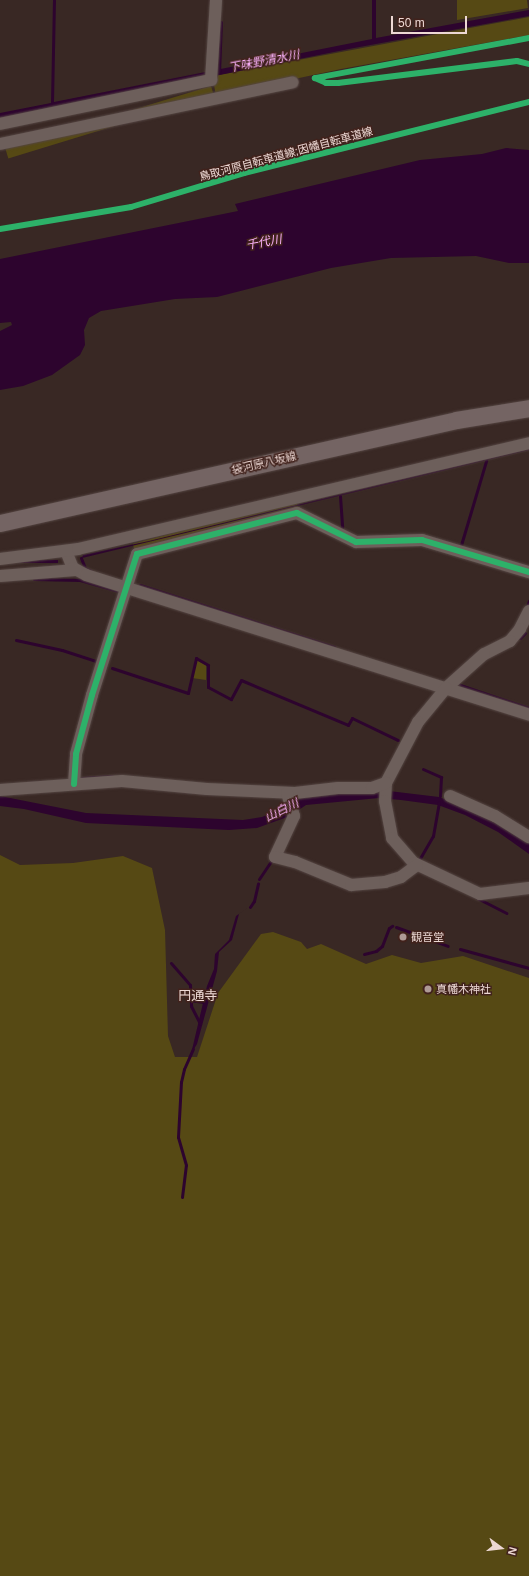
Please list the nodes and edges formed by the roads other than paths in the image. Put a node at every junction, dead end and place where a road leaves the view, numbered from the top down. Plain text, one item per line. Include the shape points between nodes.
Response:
1 (216, 0) edge
2 (293, 82) dead end
3 (0, 124) edge
4 (0, 144) edge
5 (529, 408) edge
6 (529, 443) edge
7 (0, 523) edge
8 (66, 551) junction
9 (0, 559) edge
10 (76, 570) junction
11 (529, 572) edge
12 (0, 576) edge
13 (126, 588) junction
14 (529, 611) edge
15 (525, 630) edge
16 (446, 688) junction
17 (529, 715) edge
18 (74, 784) junction
19 (386, 785) junction
20 (0, 790) edge
21 (286, 793) junction
22 (450, 796) dead end
23 (529, 837) edge
24 (417, 865) junction
25 (529, 888) edge

1 - 3 street via 211,80
2 - 4 street
5 - 7 main road, 袋河原八坂線 via 456,420
6 - 8 street
8 - 9 street
8 - 10 street via 71,566
10 - 12 street
10 - 13 street
11 - 13 street via 422,540 356,542 297,513 137,554
13 - 16 street
13 - 18 street via 76,754
14 - 15 street
15 - 16 street via 484,654
16 - 17 street
16 - 19 street via 418,722
18 - 20 street
18 - 21 street via 122,781
19 - 21 street
19 - 24 street via 385,801 392,838
21 - 24 street via 294,816 276,857 351,885 385,882 401,877
22 - 23 street via 495,816
24 - 25 street via 480,894

